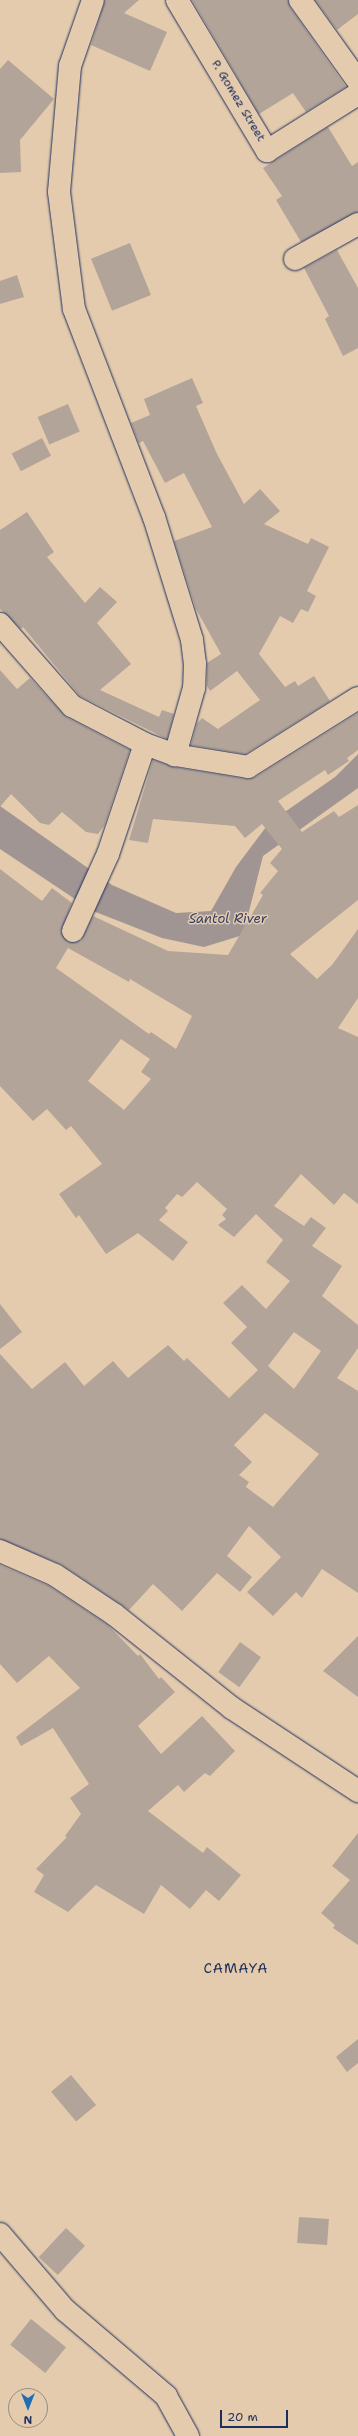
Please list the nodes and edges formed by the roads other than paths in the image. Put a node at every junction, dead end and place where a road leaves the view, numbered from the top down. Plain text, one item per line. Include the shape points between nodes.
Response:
1 (93, 0) edge
2 (178, 0) edge
3 (300, 0) edge
4 (358, 81) edge
5 (358, 94) edge
6 (358, 224) edge
7 (295, 259) dead end
8 (0, 624) edge
9 (358, 698) edge
10 (146, 744) junction
11 (175, 755) junction
12 (77, 922) dead end
13 (0, 1551) edge
14 (358, 1792) edge
15 (0, 2234) edge
16 (188, 2436) edge

1 - 11 street via 70,66 59,192 74,309 154,517 192,640 195,663 194,688
2 - 5 street, P. Gomez Street via 268,151
3 - 4 street
6 - 7 street
8 - 10 street via 72,706
9 - 11 street via 248,767
10 - 11 street
10 - 12 street via 108,854
13 - 14 street via 55,1575 97,1603 232,1708
15 - 16 street via 64,2310 166,2396

